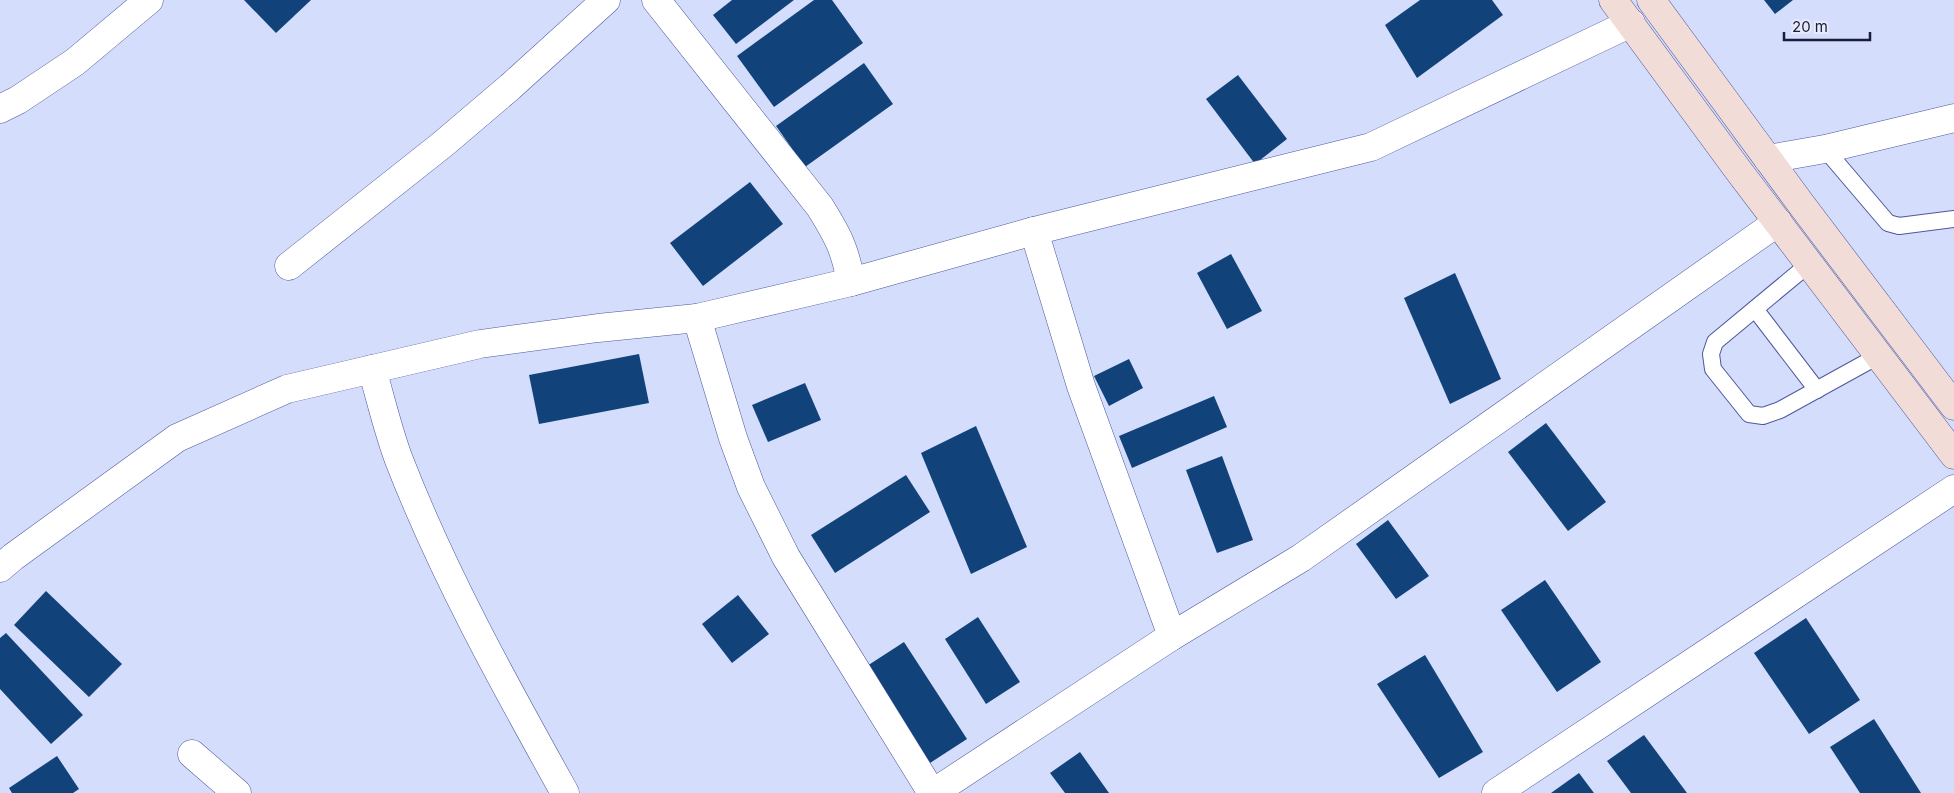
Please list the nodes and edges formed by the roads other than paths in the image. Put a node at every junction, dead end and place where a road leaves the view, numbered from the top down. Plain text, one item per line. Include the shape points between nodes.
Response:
1 (149, 0) edge
2 (606, 0) edge
3 (656, 0) edge
4 (1613, 0) edge
5 (1651, 0) edge
6 (1631, 23) junction
7 (2, 104) edge
8 (1954, 118) edge
9 (1825, 149) junction
10 (1768, 160) junction
11 (1954, 219) edge
12 (1778, 222) junction
13 (1034, 231) junction
14 (1809, 264) junction
15 (289, 266) dead end
16 (851, 282) junction
17 (1755, 309) junction
18 (697, 318) junction
19 (1878, 356) junction
20 (372, 370) junction
21 (1817, 390) junction
22 (1954, 406) edge
23 (1954, 455) edge
24 (1954, 489) edge
25 (0, 568) edge
26 (1172, 636) junction
27 (192, 754) dead end
28 (237, 793) edge
29 (566, 793) edge
30 (933, 793) edge
31 (1496, 793) edge

1 - 7 street via 75,62 18,100
2 - 15 street via 443,144
3 - 16 street via 820,207 838,236
4 - 6 street
5 - 10 street
6 - 12 street
6 - 13 street via 1371,147
8 - 9 street
9 - 10 street
9 - 11 lane via 1888,223 1899,226
10 - 22 street
12 - 14 street
12 - 26 street via 1301,558
13 - 16 street
13 - 26 street via 1081,386
14 - 17 lane
14 - 19 street
16 - 18 street
17 - 21 lane
17 - 21 lane via 1715,342 1711,354 1713,369 1749,414 1763,416 1772,413
18 - 20 street via 480,344
18 - 30 street via 733,438 751,486 786,557
19 - 21 lane
19 - 23 street
20 - 25 street via 287,389 177,438
20 - 29 street via 398,459 434,542 517,707
24 - 31 street
26 - 30 street
27 - 28 street

